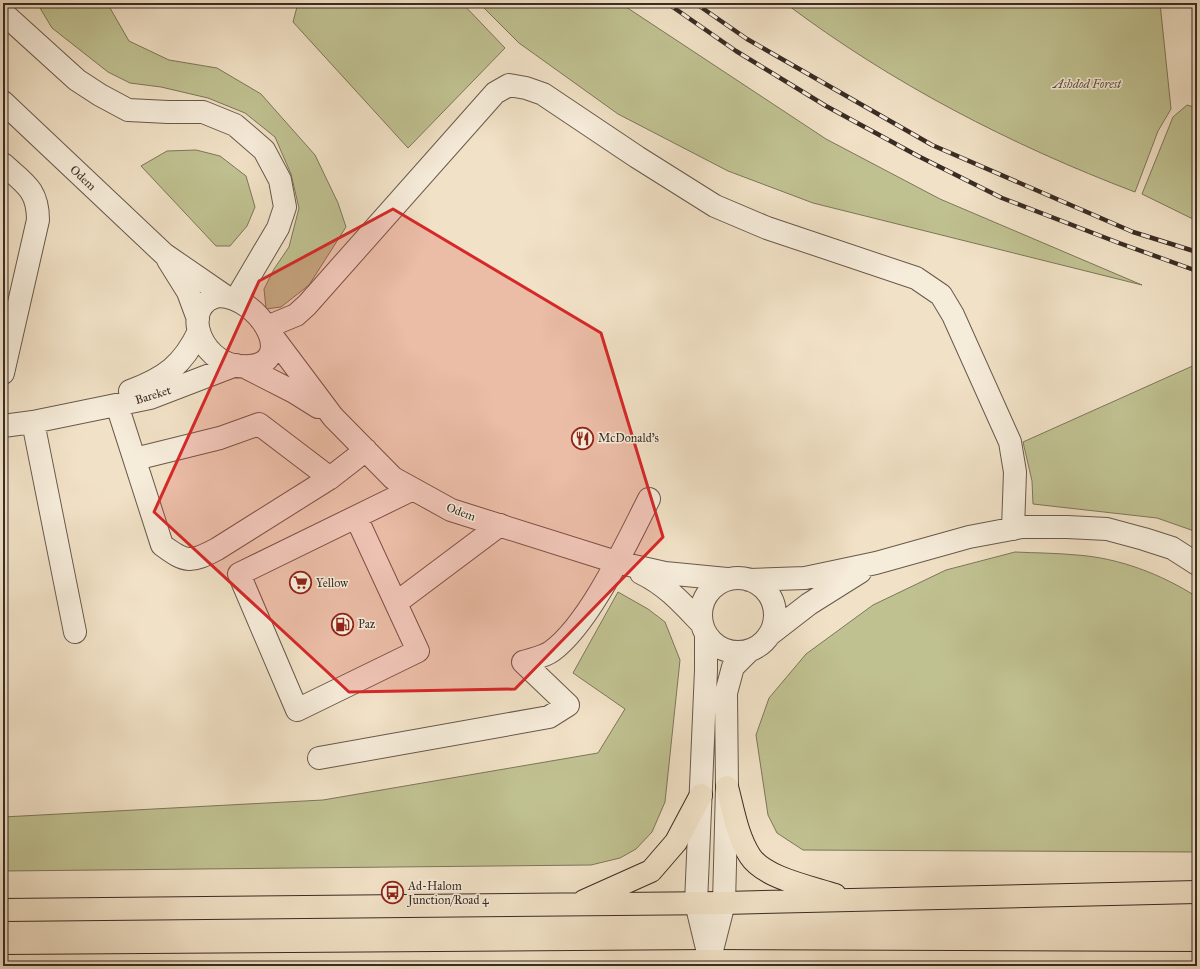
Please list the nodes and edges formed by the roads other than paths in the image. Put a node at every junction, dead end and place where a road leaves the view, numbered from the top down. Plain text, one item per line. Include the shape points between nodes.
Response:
1 (3, 13) edge
2 (3, 102) edge
3 (3, 164) edge
4 (164, 254) junction
5 (230, 298) junction
6 (199, 325) junction
7 (269, 330) junction
8 (240, 366) junction
9 (3, 373) edge
10 (117, 405) junction
11 (68, 415) junction
12 (333, 417) junction
13 (33, 422) junction
14 (3, 426) edge
15 (366, 450) junction
16 (135, 459) junction
17 (330, 478) junction
18 (413, 489) junction
19 (649, 499) dead end
20 (356, 517) junction
21 (500, 525) junction
22 (1013, 529) junction
23 (616, 562) junction
24 (876, 563) junction
25 (1197, 564) edge
26 (727, 579) junction
27 (749, 580) junction
28 (396, 603) junction
29 (704, 629) junction
30 (75, 632) dead end
31 (769, 635) junction
32 (749, 651) junction
33 (319, 758) dead end
34 (727, 787) junction
35 (701, 795) junction
36 (1197, 892) edge
37 (852, 900) junction
38 (696, 903) junction
39 (724, 903) junction
40 (577, 904) junction
41 (3, 910) edge
42 (710, 961) junction
43 (1197, 963) edge
44 (3, 966) edge

1 - 5 street via 77,80 128,110 203,112 235,124 264,150 280,180 285,207 278,228
2 - 4 street, Odem
3 - 9 street via 31,190 38,204 38,220
4 - 5 street, Odem
4 - 6 street, Odem via 188,292
5 - 6 street via 213,297 208,300 201,308
5 - 7 street via 253,310
6 - 8 street via 201,338 211,353
6 - 11 street, Bareket via 185,356 160,378
7 - 8 street via 272,344 268,357 255,365
7 - 12 street, Odem
7 - 22 street via 307,305 494,93 509,85 526,88 543,94 715,206 767,228 916,278 941,296 953,315 1010,442 1015,472
8 - 10 street, Bareket via 170,391
8 - 12 street, Odem via 294,392
10 - 11 street, Bareket
10 - 16 street
11 - 13 street, Bareket
12 - 15 street, Odem
13 - 14 street, Bareket
13 - 30 street
15 - 17 street
15 - 18 street, Odem via 393,478
16 - 17 street via 220,438 258,424
16 - 17 street via 162,544 185,559 199,559
18 - 20 street
18 - 21 street, Odem via 451,510
19 - 23 street
20 - 28 street
20 - 28 street via 239,574 297,710 418,651
21 - 23 street, Odem
21 - 28 street
22 - 24 street via 970,537
22 - 25 street via 1107,529 1172,548
23 - 26 street, Odem via 665,573
23 - 29 street, Odem via 656,580 673,593
23 - 33 street via 570,633 551,652 523,662 568,705 549,717
24 - 27 street via 805,578
24 - 31 street via 840,583
26 - 27 street
26 - 29 street via 709,592 702,606
27 - 31 street via 759,585 773,603 774,625
29 - 32 street via 712,642 725,650 739,653
29 - 35 street via 706,670
31 - 32 street via 764,642
32 - 34 street via 732,667 726,693
34 - 37 highway via 740,835 750,857 766,870 787,880
34 - 39 street
35 - 38 street
35 - 40 highway via 676,842 651,870
36 - 37 highway
37 - 39 highway
38 - 39 highway
38 - 40 highway
38 - 42 street
39 - 42 street
40 - 41 highway
42 - 43 highway
42 - 44 highway

